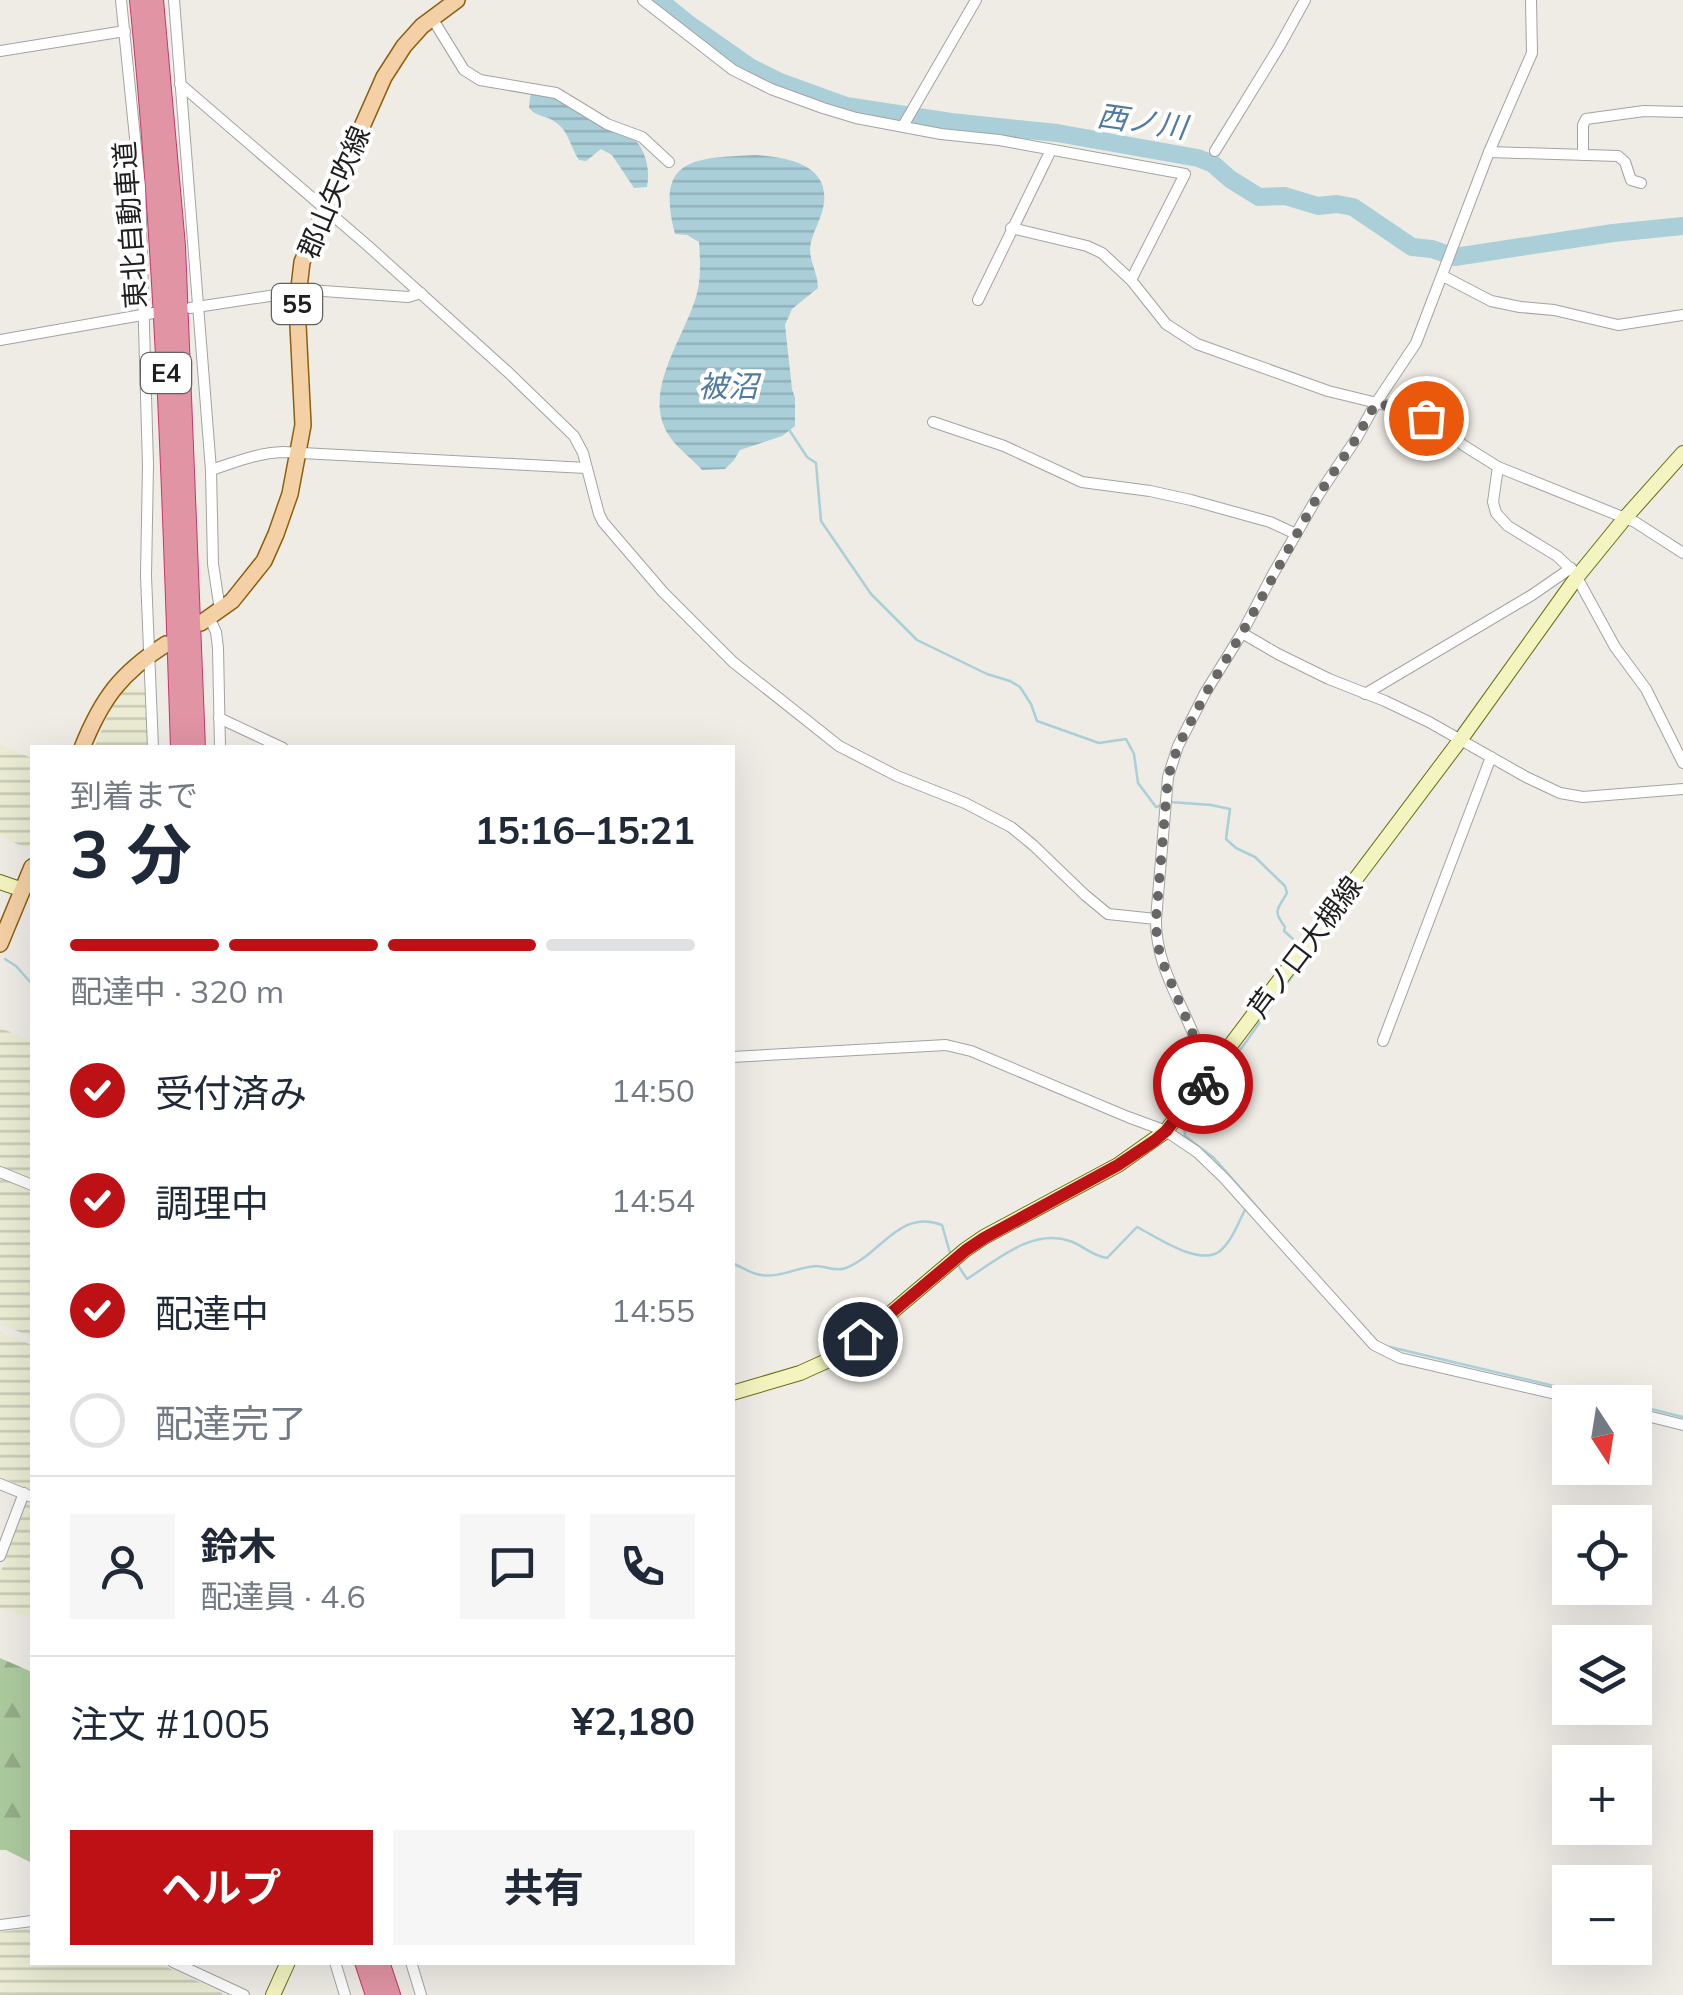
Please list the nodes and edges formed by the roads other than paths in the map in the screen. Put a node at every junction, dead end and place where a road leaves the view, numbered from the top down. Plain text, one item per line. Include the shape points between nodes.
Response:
1 (121, 0) edge
2 (138, 0) edge
3 (154, 0) edge
4 (174, 0) edge
5 (457, 0) edge
6 (643, 0) edge
7 (976, 0) edge
8 (1305, 0) edge
9 (1530, 1) edge
10 (432, 18) junction
11 (125, 30) junction
12 (0, 51) edge
13 (180, 84) junction
14 (1683, 112) edge
15 (903, 126) junction
16 (1051, 150) junction
17 (1215, 151) dead end
18 (1489, 152) junction
19 (1583, 156) junction
20 (670, 162) dead end
21 (1641, 183) dead end
22 (325, 207) junction
23 (1011, 228) junction
24 (1443, 276) junction
25 (1130, 280) junction
26 (297, 291) junction
27 (421, 293) junction
28 (978, 300) dead end
29 (194, 307) junction
30 (148, 314) junction
31 (1683, 315) edge
32 (0, 340) edge
33 (1376, 403) junction
34 (933, 422) dead end
35 (1683, 453) edge
36 (298, 454) junction
37 (1498, 467) junction
38 (586, 468) junction
39 (212, 470) junction
40 (1624, 518) junction
41 (1296, 534) junction
42 (1683, 553) edge
43 (1574, 573) junction
44 (210, 617) junction
45 (1242, 633) junction
46 (166, 644) dead end
47 (149, 655) junction
48 (1366, 694) junction
49 (220, 718) junction
50 (1461, 739) junction
51 (83, 745) edge
52 (153, 745) edge
53 (180, 745) edge
54 (196, 745) edge
55 (220, 745) edge
56 (277, 745) edge
57 (1490, 756) junction
58 (1683, 763) edge
59 (1683, 788) edge
60 (0, 882) edge
61 (28, 892) edge
62 (1156, 919) junction
63 (0, 944) edge
64 (1383, 1040) dead end
65 (735, 1057) edge
66 (1206, 1080) junction
67 (1166, 1131) junction
68 (0, 1172) edge
69 (30, 1183) edge
70 (735, 1392) edge
71 (1552, 1393) edge
72 (1652, 1417) edge
73 (1683, 1425) edge
74 (0, 1484) edge
75 (28, 1495) edge
76 (0, 1556) edge
77 (30, 1921) edge
78 (0, 1925) edge
79 (179, 1965) edge
80 (287, 1965) edge
81 (336, 1965) edge
82 (365, 1965) edge
83 (381, 1965) edge
84 (412, 1965) edge
85 (244, 1995) edge
86 (273, 1995) edge
87 (344, 1995) edge
88 (375, 1995) edge
89 (391, 1995) edge
90 (421, 1995) edge

1 - 11 street
2 - 53 highway, 東北自動車道 / E4 via 164,304
3 - 54 highway, 東北自動車道 / E4 via 176,246
4 - 13 street
5 - 10 main road, 郡山矢吹線 / 55
6 - 15 street via 750,80 856,118
7 - 15 street
8 - 17 street
9 - 18 street via 1532,54
10 - 20 street via 472,76 556,92 642,137
10 - 22 main road, 郡山矢吹線 / 55 via 384,77
11 - 12 street
11 - 30 street
13 - 22 street
13 - 29 street
14 - 19 street via 1586,119
15 - 16 street
16 - 23 street
16 - 25 street via 1186,174
18 - 19 street
18 - 24 street
19 - 21 street via 1618,156 1631,180
22 - 26 main road, 郡山矢吹線 / 55
22 - 27 street
23 - 25 street via 1095,250
23 - 28 street
24 - 31 street via 1491,301 1618,325
24 - 33 street via 1416,343
25 - 33 street via 1166,324 1197,344
26 - 27 street
26 - 29 street
26 - 36 main road, 郡山矢吹線 / 55 via 303,425
27 - 38 street via 574,436
29 - 39 street
30 - 32 street
30 - 47 street
33 - 37 street via 1439,424
33 - 41 street
34 - 41 street via 1082,482 1150,490
35 - 40 main road, 芦ノ口大槻線
36 - 38 street
36 - 39 street via 266,453
36 - 44 main road, 郡山矢吹線 / 55 via 264,561
37 - 40 street
37 - 43 street via 1496,513
38 - 62 street via 599,514 613,535 733,662 809,724 883,769 1011,827 1108,914
39 - 44 street
40 - 42 street
40 - 43 main road, 芦ノ口大槻線
41 - 45 street
43 - 48 street
43 - 50 main road, 芦ノ口大槻線
43 - 58 street
44 - 49 street
45 - 48 street
45 - 62 street via 1189,724 1168,777
46 - 47 main road
47 - 51 main road via 112,689
47 - 52 street
48 - 50 street
49 - 55 street
49 - 56 street
50 - 57 street
50 - 66 main road, 芦ノ口大槻線
57 - 59 street via 1548,789 1583,798
57 - 64 street
60 - 61 main road
61 - 63 main road
62 - 66 street via 1162,961
65 - 67 street via 946,1045
66 - 67 main road, 芦ノ口大槻線
67 - 70 main road, 芦ノ口大槻線 via 966,1250 831,1359
67 - 71 street via 1204,1157 1380,1350
68 - 69 street
72 - 73 street
74 - 75 street
75 - 76 street
77 - 78 street
79 - 85 street
80 - 86 main road
81 - 87 street
82 - 88 highway
83 - 89 highway
84 - 90 street

